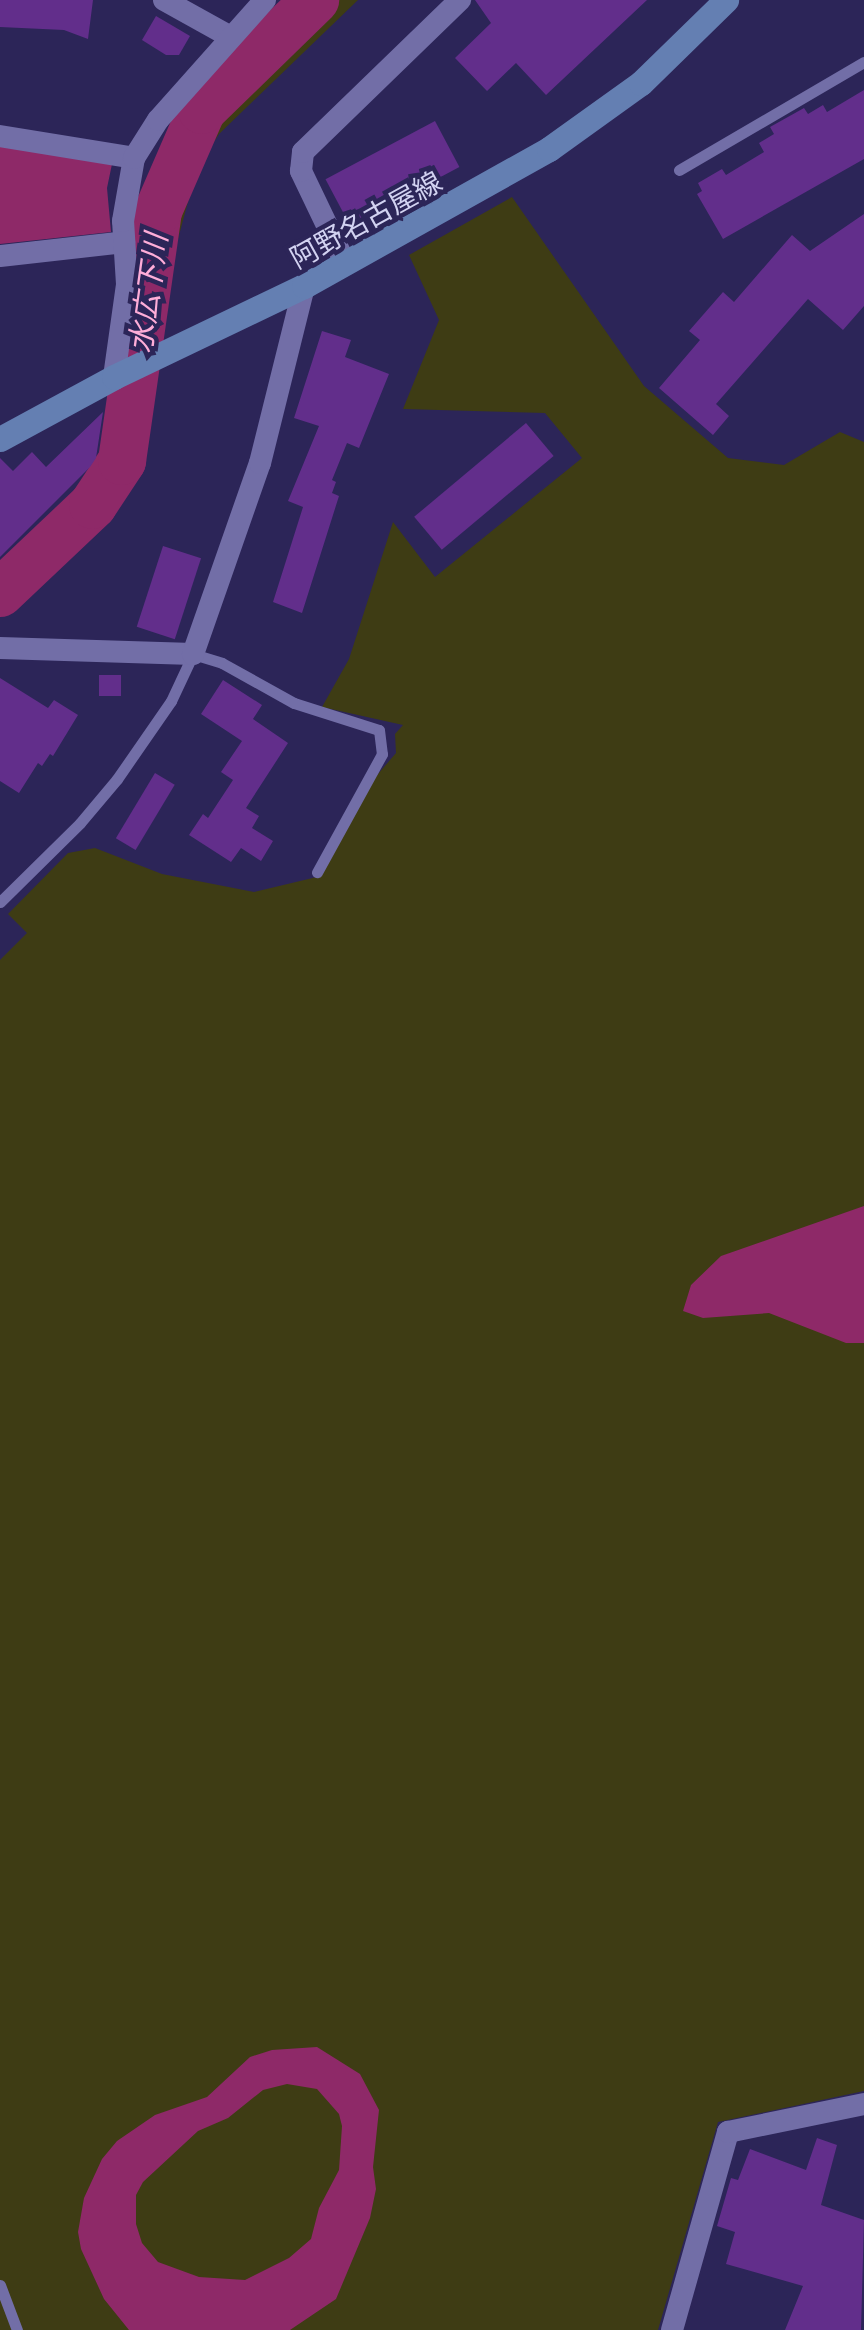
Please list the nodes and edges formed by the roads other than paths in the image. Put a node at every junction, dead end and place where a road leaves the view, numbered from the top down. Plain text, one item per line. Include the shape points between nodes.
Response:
1 (164, 0) edge
2 (265, 0) edge
3 (460, 0) edge
4 (726, 0) edge
5 (228, 36) junction
6 (864, 62) edge
7 (0, 136) edge
8 (134, 158) junction
9 (679, 170) dead end
10 (124, 242) junction
11 (0, 256) edge
12 (345, 264) junction
13 (304, 286) junction
14 (118, 376) junction
15 (0, 439) edge
16 (0, 648) edge
17 (193, 654) junction
18 (317, 872) dead end
19 (0, 902) edge
20 (864, 2104) edge
21 (0, 2286) edge
22 (17, 2330) edge
23 (672, 2330) edge

1 - 5 street
2 - 5 street
3 - 12 street via 302,152 301,172
4 - 12 main road, 阿野名古屋線 via 640,83 550,149
5 - 8 street
6 - 9 lane
7 - 8 street
8 - 10 street
10 - 11 street
10 - 14 street
12 - 13 main road, 阿野名古屋線
13 - 14 main road, 阿野名古屋線
13 - 17 street via 260,462
14 - 15 main road, 阿野名古屋線
16 - 17 street
17 - 18 lane via 312,710 379,730 382,754
17 - 19 lane via 172,702 117,779
20 - 23 street via 728,2132
21 - 22 lane

